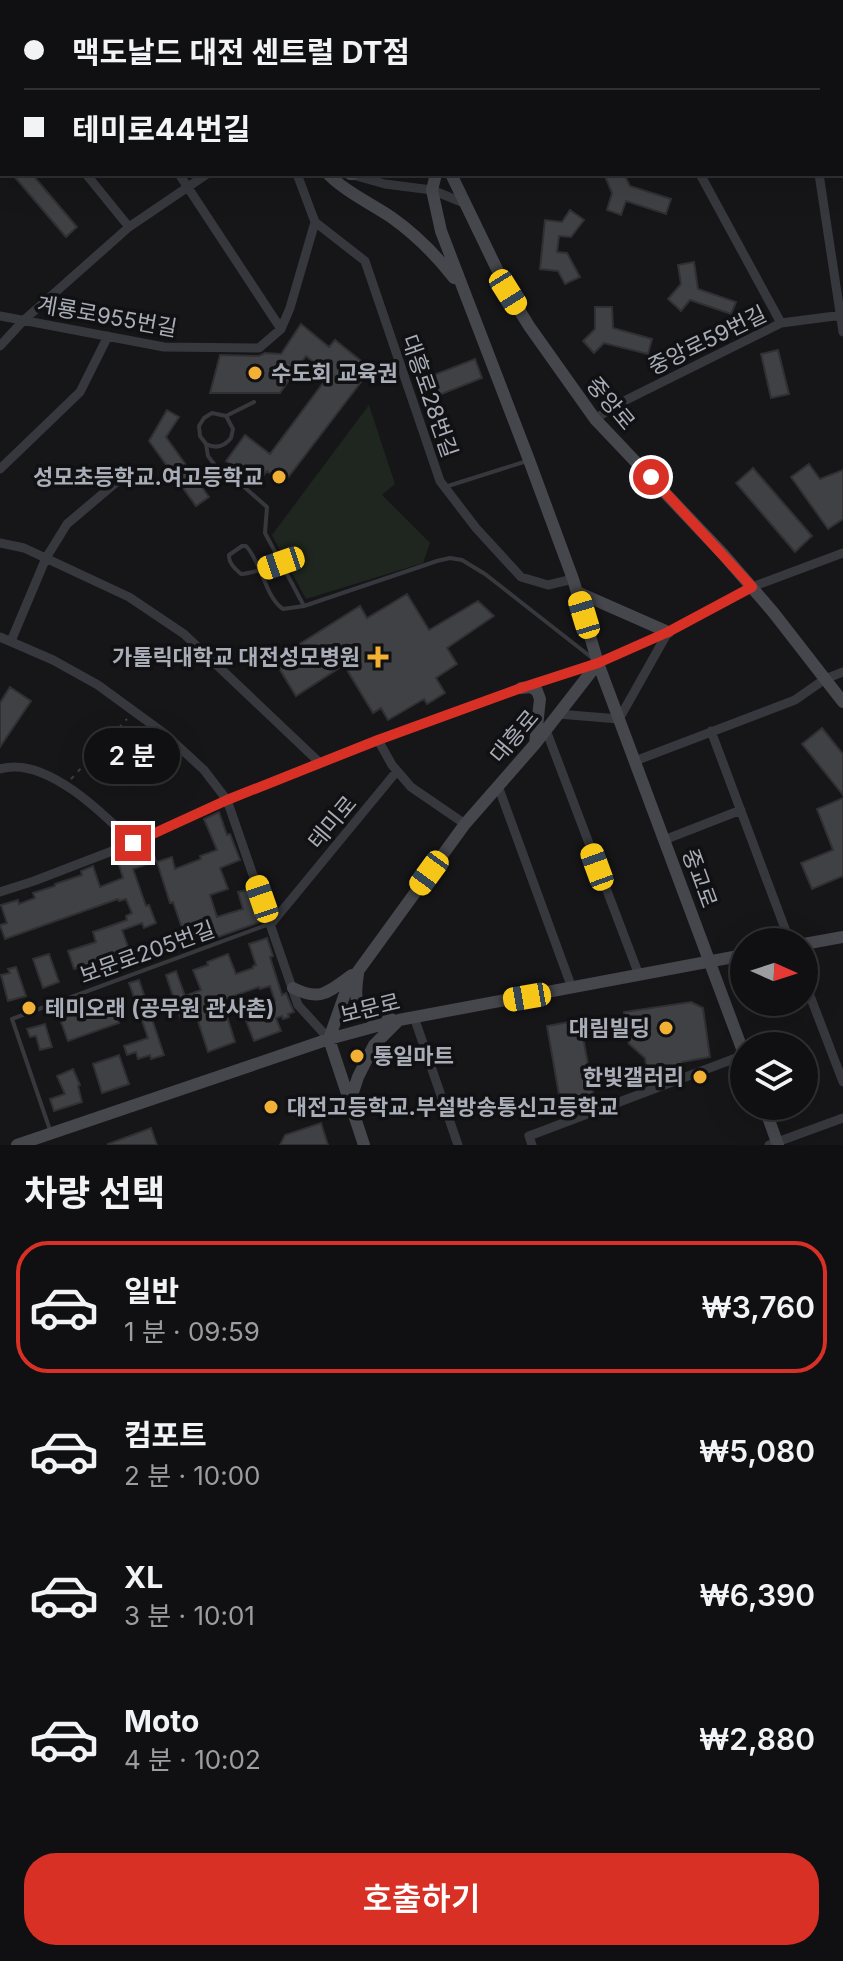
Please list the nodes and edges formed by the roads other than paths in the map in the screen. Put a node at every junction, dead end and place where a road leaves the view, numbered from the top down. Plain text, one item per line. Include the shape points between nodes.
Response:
1 (88, 176) edge
2 (180, 176) edge
3 (204, 176) edge
4 (298, 176) edge
5 (330, 176) edge
6 (358, 176) edge
7 (424, 176) edge
8 (436, 176) edge
9 (452, 176) edge
10 (701, 176) edge
11 (819, 176) edge
12 (188, 187) junction
13 (432, 190) junction
14 (464, 203) junction
15 (315, 222) junction
16 (129, 227) junction
17 (461, 287) junction
18 (842, 315) edge
19 (0, 316) edge
20 (24, 320) junction
21 (781, 323) junction
22 (281, 329) junction
23 (843, 332) edge
24 (108, 336) junction
25 (0, 346) edge
26 (254, 402) dead end
27 (226, 416) junction
28 (595, 419) junction
29 (206, 444) junction
30 (529, 460) junction
31 (0, 469) edge
32 (126, 474) dead end
33 (445, 487) junction
34 (0, 543) edge
35 (843, 553) edge
36 (46, 558) junction
37 (281, 563) junction
38 (261, 570) junction
39 (575, 586) junction
40 (752, 587) junction
41 (304, 606) junction
42 (668, 632) junction
43 (0, 637) edge
44 (11, 641) junction
45 (598, 663) junction
46 (843, 672) edge
47 (825, 679) junction
48 (521, 688) junction
49 (843, 702) edge
50 (558, 714) junction
51 (619, 719) junction
52 (546, 730) junction
53 (711, 731) junction
54 (378, 740) junction
55 (535, 744) junction
56 (635, 761) junction
57 (320, 763) junction
58 (0, 769) edge
59 (397, 771) junction
60 (498, 786) junction
61 (227, 800) junction
62 (741, 810) junction
63 (465, 824) junction
64 (664, 840) junction
65 (133, 843) junction
66 (0, 892) edge
67 (271, 924) junction
68 (785, 928) edge
69 (843, 937) edge
70 (818, 941) edge
71 (730, 958) edge
72 (710, 962) junction
73 (358, 971) junction
74 (639, 975) junction
75 (293, 988) junction
76 (572, 988) junction
77 (818, 1016) edge
78 (414, 1017) junction
79 (399, 1020) junction
80 (736, 1032) edge
81 (329, 1039) junction
82 (730, 1059) edge
83 (843, 1082) edge
84 (350, 1102) junction
85 (843, 1118) edge
86 (768, 1120) edge
87 (51, 1132) junction
88 (775, 1144) edge
89 (17, 1145) edge
90 (364, 1145) edge
91 (458, 1145) edge
92 (532, 1145) edge

1 - 16 street
2 - 12 street
3 - 12 street
4 - 15 street
5 - 17 main road via 415,235
6 - 13 street
7 - 13 main road
8 - 13 main road
9 - 14 main road, 중앙로
10 - 21 street
11 - 18 street
12 - 16 street
12 - 22 street
13 - 14 street
13 - 17 main road
14 - 28 main road, 중앙로 via 508,292
15 - 22 street
15 - 33 street, 대흥로28번길 via 365,261
16 - 20 street
17 - 30 main road
18 - 21 street, 중앙로59번길
18 - 23 street
19 - 20 street, 계룡로955번길
20 - 24 street, 계룡로955번길
20 - 25 street
21 - 28 street, 중앙로59번길
22 - 24 street, 계룡로955번길 via 259,348 164,347
24 - 31 street via 80,392
26 - 27 lane
27 - 29 lane via 231,438 220,447
27 - 29 lane via 204,418 199,431
28 - 40 main road, 중앙로
29 - 37 lane via 217,468 267,507 265,533
30 - 33 lane
30 - 39 main road
32 - 36 street via 67,524
33 - 39 street, 대흥로28번길 via 521,577
34 - 36 street
35 - 40 street
36 - 44 street
36 - 57 street via 129,597 184,634
37 - 38 lane
37 - 41 lane
38 - 38 lane via 241,574 229,555 246,546
38 - 41 lane via 277,605
39 - 42 main road
39 - 45 main road
40 - 42 street
40 - 47 main road, 중앙로
41 - 45 lane via 437,561 462,560
42 - 45 street
42 - 51 street
43 - 44 street
44 - 61 street via 76,672 135,711 204,770
45 - 48 street
45 - 50 main road, 대흥로
45 - 51 main road, 중교로
46 - 47 street
47 - 49 main road, 중앙로
47 - 53 street via 795,700
48 - 54 street
48 - 55 main road via 531,687 540,699
50 - 51 street
50 - 52 main road, 대흥로
51 - 56 main road, 중교로
52 - 55 main road, 대흥로
52 - 74 street
53 - 56 street
53 - 62 street
54 - 57 street
54 - 59 street
55 - 60 main road, 대흥로
56 - 64 main road, 중교로
57 - 61 street
58 - 65 street via 35,770 65,785
59 - 63 street via 411,787
59 - 67 street, 테미로
60 - 63 main road, 대흥로
60 - 76 street
61 - 65 street
61 - 67 street
62 - 64 street
62 - 68 street
63 - 73 main road, 대흥로
64 - 72 main road, 중교로
65 - 66 street
67 - 75 street
67 - 87 lane, 보문로205번길 via 12,1019
69 - 70 main road
71 - 72 main road, 보문로
72 - 74 main road, 보문로
72 - 80 main road, 중교로
73 - 75 main road via 322,995 308,996
73 - 79 main road via 355,997 364,1013
73 - 81 main road, 대흥로
74 - 76 main road, 보문로
75 - 81 street via 298,1005
76 - 78 main road, 보문로
77 - 83 street
78 - 79 main road, 보문로
78 - 91 street
79 - 81 main road, 보문로
79 - 84 main road via 374,1045
81 - 84 main road
81 - 87 main road, 보문로
82 - 92 street via 529,1136
84 - 90 main road
85 - 88 street
86 - 88 main road
87 - 89 main road, 보문로

